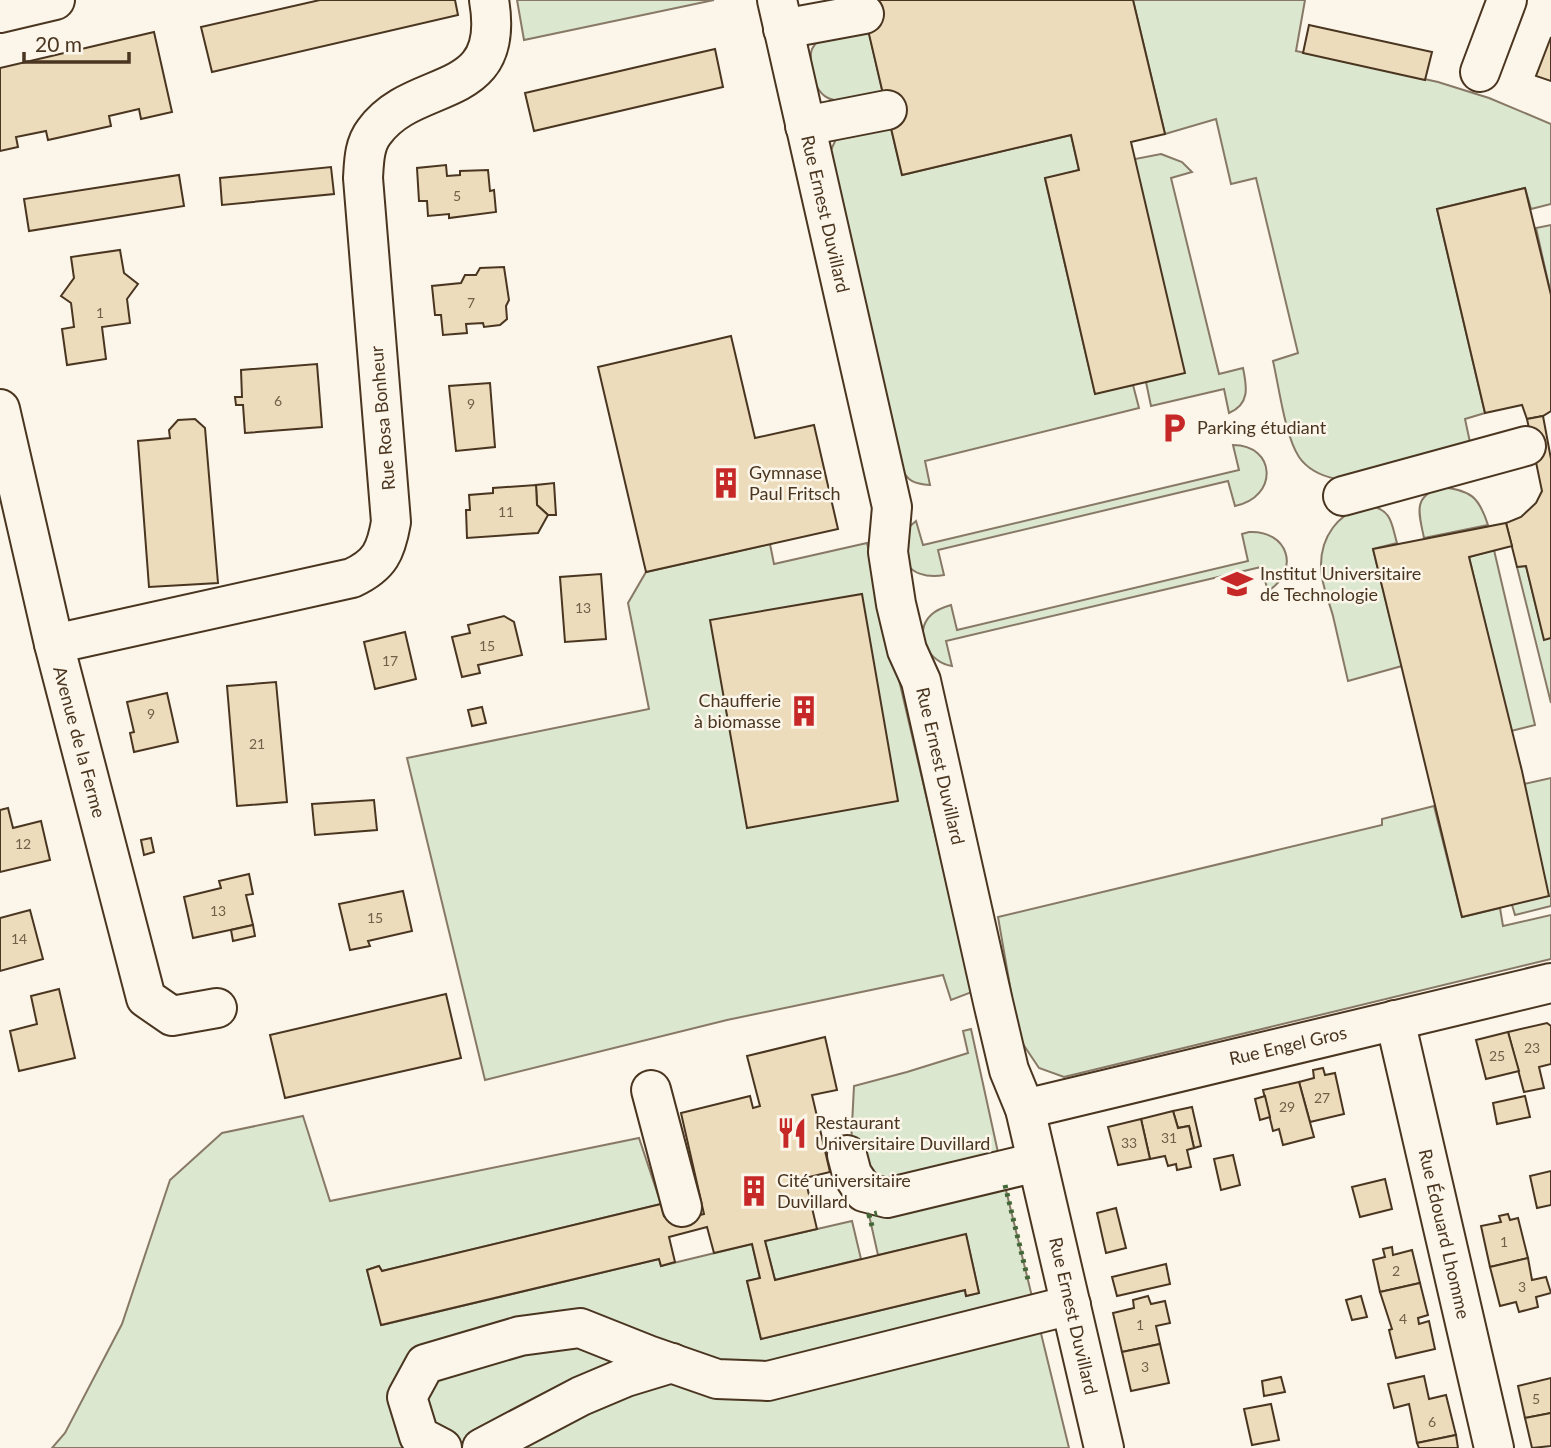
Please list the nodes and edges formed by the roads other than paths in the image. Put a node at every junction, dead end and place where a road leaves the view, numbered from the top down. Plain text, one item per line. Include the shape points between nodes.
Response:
1 (55, 0) edge
2 (489, 0) edge
3 (1507, 0) edge
4 (0, 13) edge
5 (780, 14) edge
6 (864, 14) dead end
7 (1480, 72) dead end
8 (887, 110) dead end
9 (805, 126) junction
10 (0, 409) edge
11 (1526, 446) dead end
12 (1343, 496) dead end
13 (54, 644) junction
14 (1551, 983) edge
15 (217, 1008) dead end
16 (1395, 1020) junction
17 (651, 1090) dead end
18 (1026, 1109) junction
19 (848, 1155) dead end
20 (1037, 1162) junction
21 (682, 1207) dead end
22 (1071, 1305) junction
23 (673, 1363) junction
24 (442, 1448) edge
25 (482, 1448) edge
26 (1104, 1448) edge
27 (1494, 1448) edge

1 - 4 street
2 - 13 street, Rue Rosa Bonheur via 492,37 482,61 468,76 386,120 373,133 365,153 363,178 391,522 377,562 352,578
3 - 7 street
5 - 6 street
5 - 9 street, Rue Ernest Duvillard
8 - 9 street
9 - 18 street, Rue Ernest Duvillard via 892,507 888,552 904,638 921,681 1009,1070
10 - 13 street, Avenue de la Ferme
11 - 12 street
13 - 15 street, Avenue de la Ferme via 146,998 172,1016
14 - 16 street, Rue Engel Gros
16 - 18 street, Rue Engel Gros
16 - 27 street, Rue Édouard Lhomme
17 - 21 street
18 - 20 street, Rue Ernest Duvillard
19 - 20 street via 852,1174 864,1192 887,1199
20 - 22 street, Rue Ernest Duvillard
22 - 23 street via 768,1381 717,1379
22 - 26 street, Rue Ernest Duvillard
23 - 24 street via 580,1328 520,1336 425,1364 407,1398 419,1436
23 - 25 street via 581,1396

